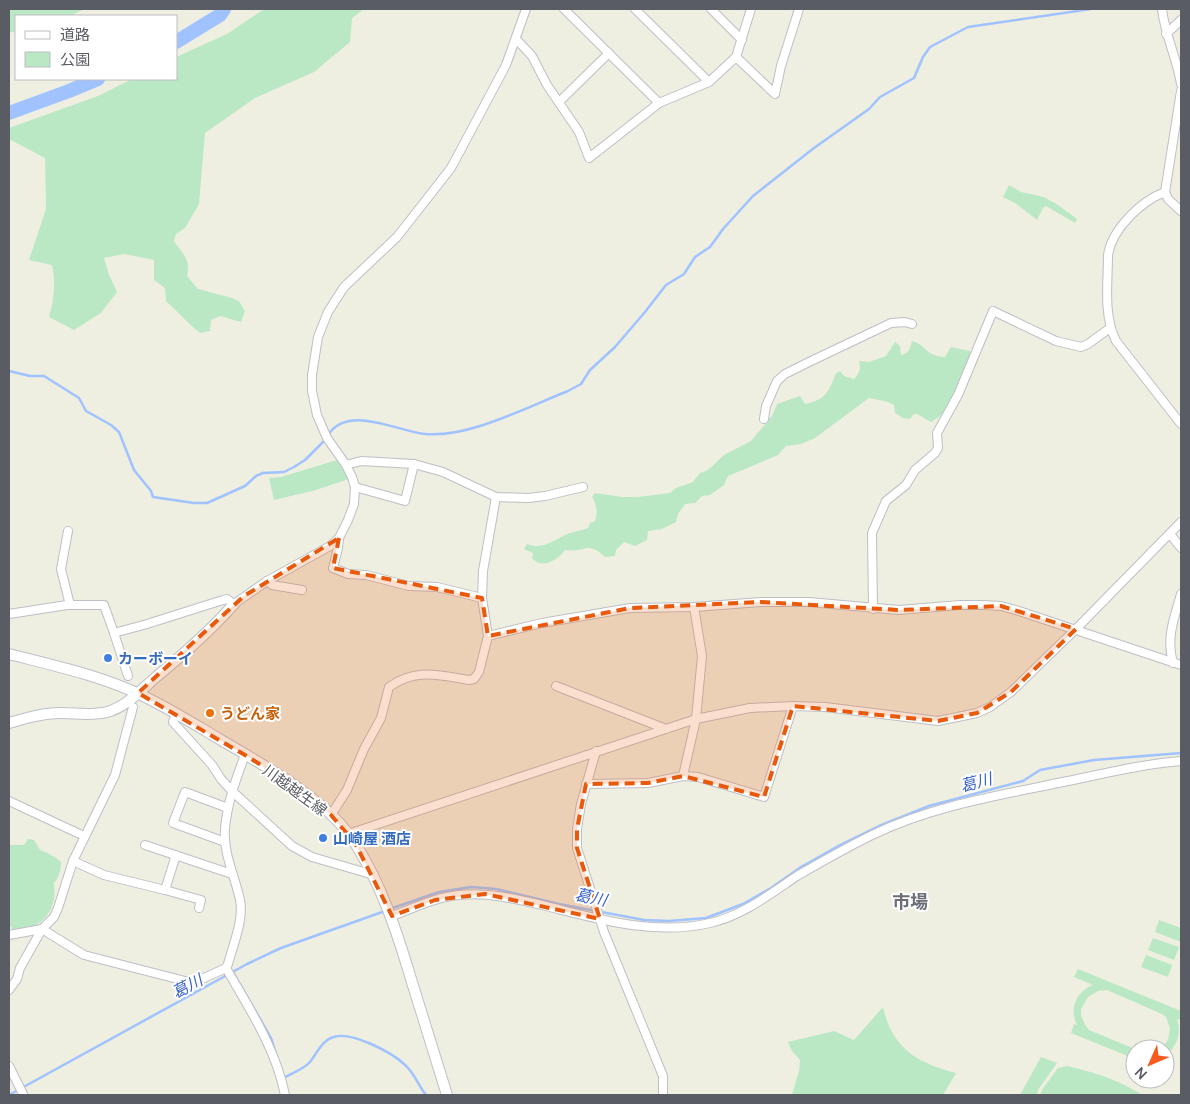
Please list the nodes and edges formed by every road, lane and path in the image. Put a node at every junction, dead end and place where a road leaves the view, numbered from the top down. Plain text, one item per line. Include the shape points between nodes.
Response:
1 (526, 9) edge
2 (564, 9) edge
3 (636, 9) edge
4 (711, 9) edge
5 (751, 9) edge
6 (799, 9) edge
7 (1162, 9) edge
8 (1181, 20) edge
9 (1166, 34) junction
10 (516, 39) junction
11 (742, 40) junction
12 (608, 53) junction
13 (736, 57) junction
14 (709, 82) junction
15 (1181, 84) edge
16 (1181, 91) edge
17 (559, 102) junction
18 (659, 103) junction
19 (1165, 192) junction
20 (1181, 211) edge
21 (912, 324) dead end
22 (1110, 328) junction
23 (764, 419) dead end
24 (1181, 424) edge
25 (414, 464) junction
26 (346, 466) junction
27 (355, 487) junction
28 (583, 487) dead end
29 (496, 497) junction
30 (1181, 522) edge
31 (68, 531) dead end
32 (1170, 534) junction
33 (339, 538) junction
34 (1181, 548) edge
35 (267, 581) junction
36 (302, 590) dead end
37 (1181, 594) edge
38 (482, 598) junction
39 (234, 604) junction
40 (70, 605) junction
41 (694, 607) junction
42 (873, 609) junction
43 (9, 614) edge
44 (1076, 629) junction
45 (114, 633) junction
46 (488, 636) junction
47 (9, 654) edge
48 (1177, 664) edge
49 (128, 676) dead end
50 (556, 686) dead end
51 (138, 694) junction
52 (792, 706) junction
53 (133, 707) dead end
54 (176, 714) junction
55 (696, 719) junction
56 (9, 723) edge
57 (666, 729) junction
58 (596, 751) junction
59 (245, 754) junction
60 (1181, 761) edge
61 (683, 776) junction
62 (586, 784) junction
63 (232, 791) junction
64 (9, 801) edge
65 (228, 808) junction
66 (331, 815) junction
67 (348, 834) junction
68 (84, 836) junction
69 (225, 842) junction
70 (145, 845) dead end
71 (176, 855) junction
72 (73, 861) junction
73 (232, 874) junction
74 (374, 875) junction
75 (165, 890) junction
76 (199, 908) dead end
77 (390, 912) junction
78 (600, 919) junction
79 (42, 929) junction
80 (9, 935) edge
81 (226, 968) junction
82 (9, 990) edge
83 (9, 1066) edge
84 (23, 1094) edge
85 (285, 1095) edge
86 (447, 1095) edge
87 (663, 1095) edge

1 - 10 street
2 - 12 street
3 - 14 street
4 - 11 street
5 - 11 street
6 - 13 street via 775,94
7 - 9 street
8 - 9 street
9 - 15 street
10 - 17 street via 532,56 546,85
10 - 26 street via 506,65 451,168 392,243 344,288 328,312 318,337 312,375 317,416
11 - 13 street
12 - 17 street
12 - 18 street
13 - 14 street
14 - 18 street
16 - 19 street
17 - 18 street via 579,132 589,158
19 - 20 street
19 - 22 street via 1126,220 1109,247
21 - 23 street via 891,323 785,374 777,381
22 - 24 street via 1116,341
22 - 42 street via 1081,347 1056,341 993,311 958,396 938,433 938,448 906,485 886,500 872,533
25 - 26 street via 361,461
25 - 27 street via 405,500
25 - 29 street via 444,472
26 - 27 street
27 - 33 street via 354,504
28 - 29 street via 528,498
29 - 38 street via 483,572
30 - 32 street
31 - 40 street via 61,569
32 - 34 street
32 - 44 street
33 - 35 street
33 - 38 street via 333,568 348,574 409,586 437,587
35 - 36 street via 272,585
35 - 39 street
37 - 48 street via 1169,635 1170,650
38 - 46 street
39 - 45 street via 227,599
39 - 51 main road via 193,647
40 - 43 street
40 - 45 street via 104,605
41 - 42 street via 809,602
41 - 46 street via 630,608
41 - 55 street via 702,656
42 - 44 street via 1000,606
44 - 48 street
44 - 52 street via 1011,692 990,707 966,716 938,721
45 - 49 street
46 - 66 street via 480,672 474,679 428,673 403,679 389,687 381,718 347,790
47 - 51 main road, 川越越生線 via 79,672
50 - 57 street
51 - 54 main road, 川越越生線
51 - 56 main road via 119,707 95,715 44,714
52 - 55 street via 750,708
52 - 61 street via 764,797 698,777
53 - 68 street via 114,776
54 - 59 main road, 川越越生線
54 - 63 street via 173,722
55 - 57 street
55 - 61 street
57 - 58 street
58 - 62 street
58 - 67 street
59 - 63 street
59 - 66 main road, 川越越生線 via 301,790
60 - 78 street via 1139,766 991,796 926,815 869,837 748,908 711,923 679,928
61 - 62 street via 648,783
62 - 78 street via 576,829 577,848
63 - 65 street
63 - 74 street via 301,852
64 - 68 street
65 - 69 street
65 - 69 street via 185,792 173,823
66 - 67 main road, 川越越生線
67 - 74 main road, 川越越生線
68 - 72 street
69 - 73 street
70 - 71 street
71 - 73 street
71 - 75 street
72 - 75 street via 104,875
72 - 79 street via 54,917
73 - 81 street via 240,900 240,915
74 - 77 main road, 川越越生線
75 - 76 street via 201,900
77 - 78 street via 459,895 485,894
77 - 86 main road, 川越越生線
78 - 87 street via 663,1076
79 - 80 street
79 - 81 street via 84,956 193,982
79 - 82 street
81 - 85 street via 266,1038
83 - 84 street

